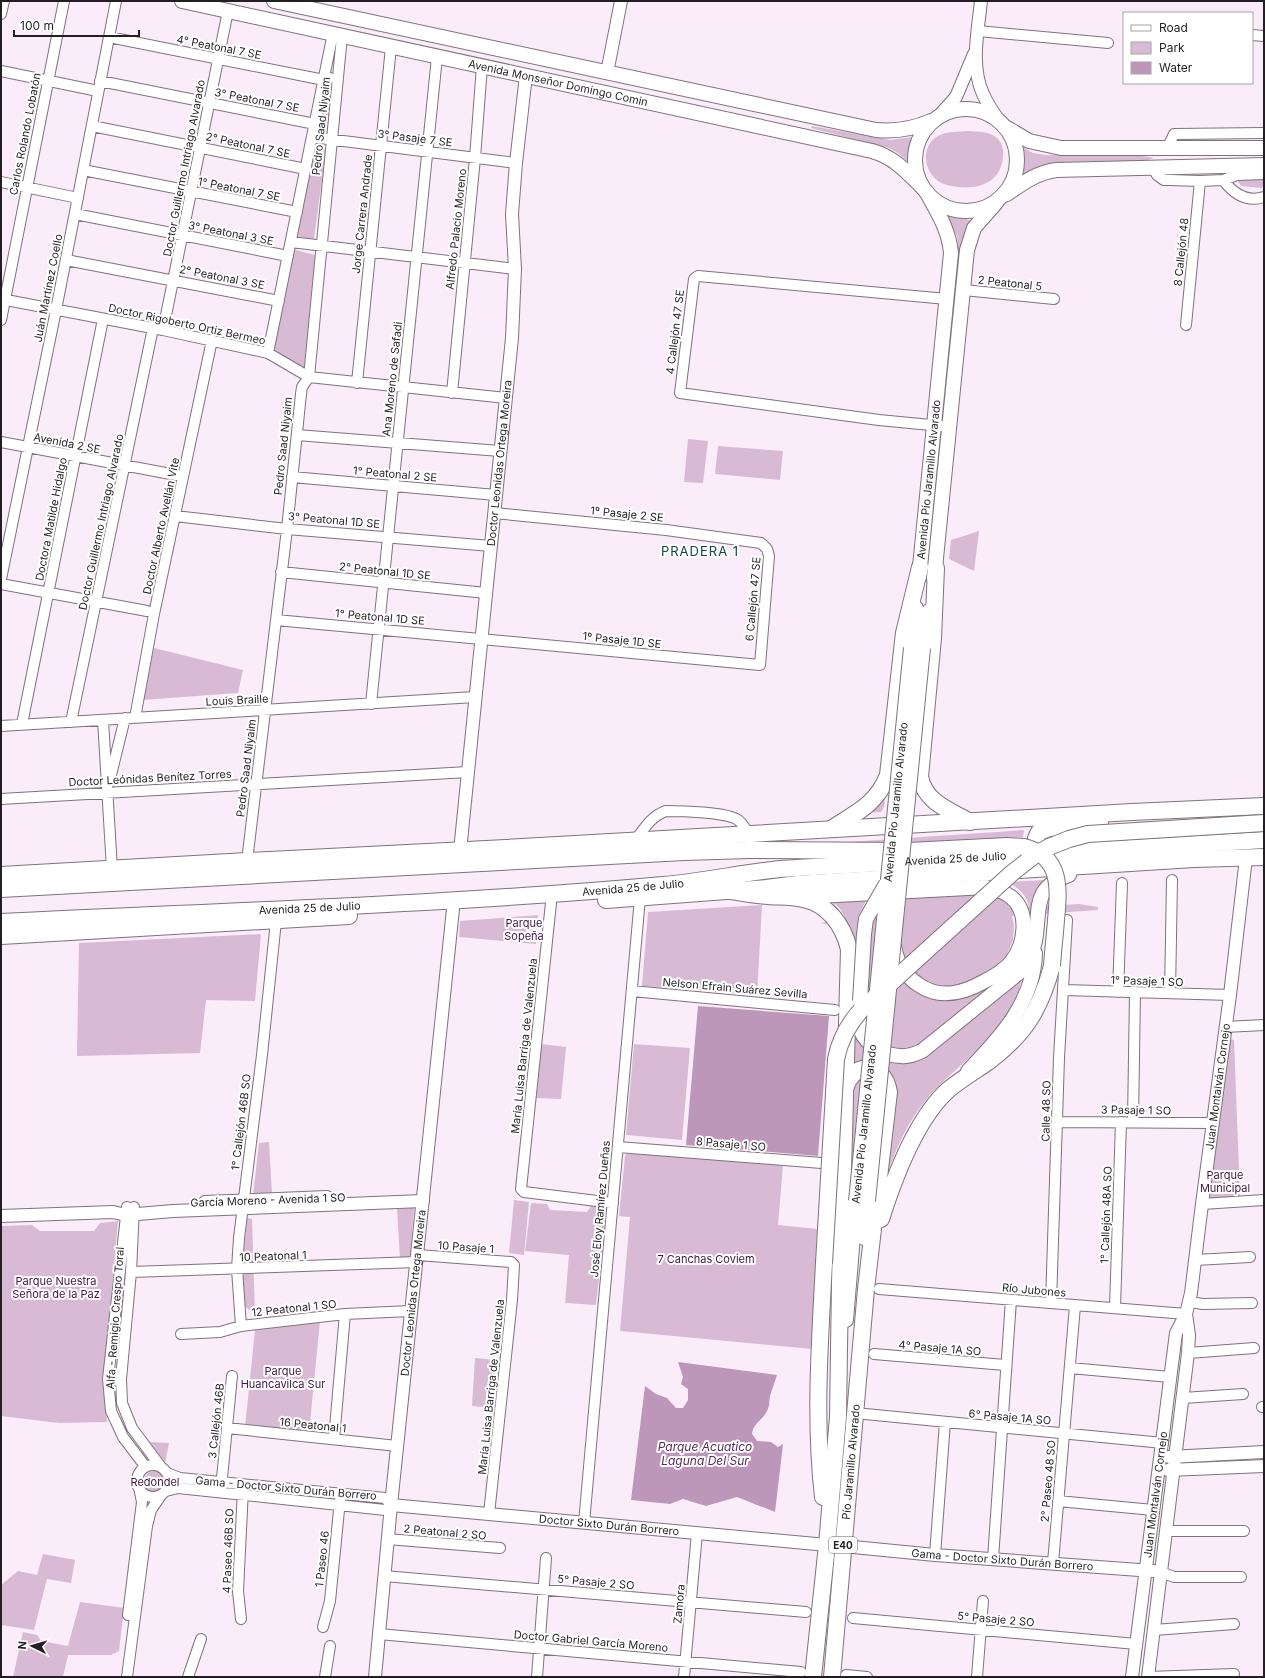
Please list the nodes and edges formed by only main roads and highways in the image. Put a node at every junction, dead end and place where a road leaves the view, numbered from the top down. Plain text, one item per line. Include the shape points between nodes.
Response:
1 (182, 1) edge
2 (274, 1) edge
3 (934, 119) junction
4 (1004, 126) junction
5 (1264, 148) edge
6 (1264, 165) edge
7 (925, 190) junction
8 (1001, 199) junction
9 (920, 567) junction
10 (936, 568) junction
11 (917, 648) junction
12 (1264, 806) edge
13 (1132, 812) junction
14 (970, 822) junction
15 (1264, 823) edge
16 (828, 830) junction
17 (750, 835) junction
18 (1264, 840) edge
19 (1073, 851) junction
20 (684, 852) junction
21 (349, 857) junction
22 (1264, 858) edge
23 (1194, 859) junction
24 (225, 862) junction
25 (1097, 865) junction
26 (388, 869) junction
27 (1, 875) edge
28 (1069, 875) joint
29 (889, 876) junction
30 (167, 880) junction
31 (666, 885) junction
32 (1, 890) edge
33 (731, 891) junction
34 (788, 897) junction
35 (253, 910) junction
36 (1, 922) edge
37 (193, 925) junction
38 (1, 936) edge
39 (893, 938) junction
40 (1035, 942) junction
41 (948, 1091) junction
42 (844, 1093) junction
43 (862, 1201) junction
44 (873, 1288) junction
45 (861, 1342) junction
46 (838, 1417) junction
47 (828, 1540) junction
48 (807, 1674) edge
49 (839, 1676) edge

1 - 7 main road, Avenida Monseñor Domingo Comin via 872,151 891,158
2 - 3 main road, Avenida Monseñor Domingo Comin via 876,130 899,131
3 - 4 main road via 956,111 970,111 984,114
3 - 7 main road via 920,135 914,155 917,177
4 - 5 main road via 1029,141 1061,148
4 - 8 main road via 1015,144 1018,162 1014,180
6 - 8 main road via 1056,170 1035,176
7 - 8 main road via 940,202 955,208 976,210
7 - 9 main road, Avenida Pío Jaramillo Alvarado via 947,229 951,253
8 - 10 main road, Avenida Pío Jaramillo Alvarado via 979,221 972,232 968,250
9 - 11 main road, Avenida Pío Jaramillo Alvarado
9 - 16 main road via 904,633 888,775 881,792 872,803
10 - 11 main road, Avenida Pío Jaramillo Alvarado
10 - 14 main road via 933,638 920,777 923,788 931,799
11 - 29 main road, Avenida Pío Jaramillo Alvarado, bridge
11 - 39 main road, Avenida Pío Jaramillo Alvarado, bridge
12 - 13 main road
13 - 14 main road
13 - 19 main road via 1092,824 1045,829 1037,835 1036,842 1040,848
14 - 16 main road
15 - 47 main road, bridge via 1100,832 1069,839 1049,847 1012,873 862,1009 844,1034 836,1058 818,1386 819,1442
16 - 17 main road
17 - 20 main road
17 - 21 main road
18 - 19 main road, Avenida 25 de Julio
19 - 23 main road
19 - 31 main road, Avenida 25 de Julio via 780,869
20 - 26 main road, Avenida 25 de Julio
20 - 41 main road, Avenida 25 de Julio, bridge via 910,851 1014,846 1036,851 1047,859 1059,888 1052,966 1040,1002 1025,1028 1002,1051
21 - 24 main road
21 - 26 main road
22 - 23 main road, Avenida 25 de Julio
23 - 25 main road, Avenida 25 de Julio
24 - 27 main road
24 - 30 main road
25 - 28 main road
25 - 33 main road, Avenida 25 de Julio via 798,884
26 - 30 main road, Avenida 25 de Julio
28 - 40 main road via 1052,882 1043,892
29 - 40 main road, bridge via 885,888 866,919 864,934 861,1031 868,1042 878,1049 892,1055 911,1056 930,1046 1021,971 1031,955
29 - 43 main road, Avenida Pío Jaramillo Alvarado, bridge
30 - 32 main road, Avenida 25 de Julio
31 - 33 main road
31 - 35 main road, Avenida 25 de Julio via 497,898
33 - 34 main road, Pío Jaramillo Alvarado
33 - 37 main road, Avenida 25 de Julio
34 - 39 main road, bridge via 986,887 1012,897 1021,909 1021,942 1008,966 973,988 954,993 930,991 911,979 898,962
34 - 42 main road, Pío Jaramillo Alvarado via 802,899 822,907 838,923 849,949
35 - 36 main road, Avenida 25 de Julio
35 - 37 main road
37 - 38 main road, Avenida 25 de Julio
39 - 43 main road, Avenida Pío Jaramillo Alvarado, bridge
40 - 41 main road via 1029,986 1020,1008 1004,1031
41 - 44 main road, Avenida 25 de Julio via 921,1124 894,1181 880,1222
42 - 44 main road via 850,1076 855,1071 865,1068 882,1075 889,1092
42 - 46 main road, Pío Jaramillo Alvarado
43 - 45 main road, Avenida Pío Jaramillo Alvarado
43 - 46 main road, Avenida Pío Jaramillo Alvarado
44 - 45 main road, Pío Jaramillo Alvarado
45 - 49 main road, Pío Jaramillo Alvarado / E40 via 843,1546
46 - 47 main road, Pío Jaramillo Alvarado / E40
47 - 48 main road, Pío Jaramillo Alvarado / E40

